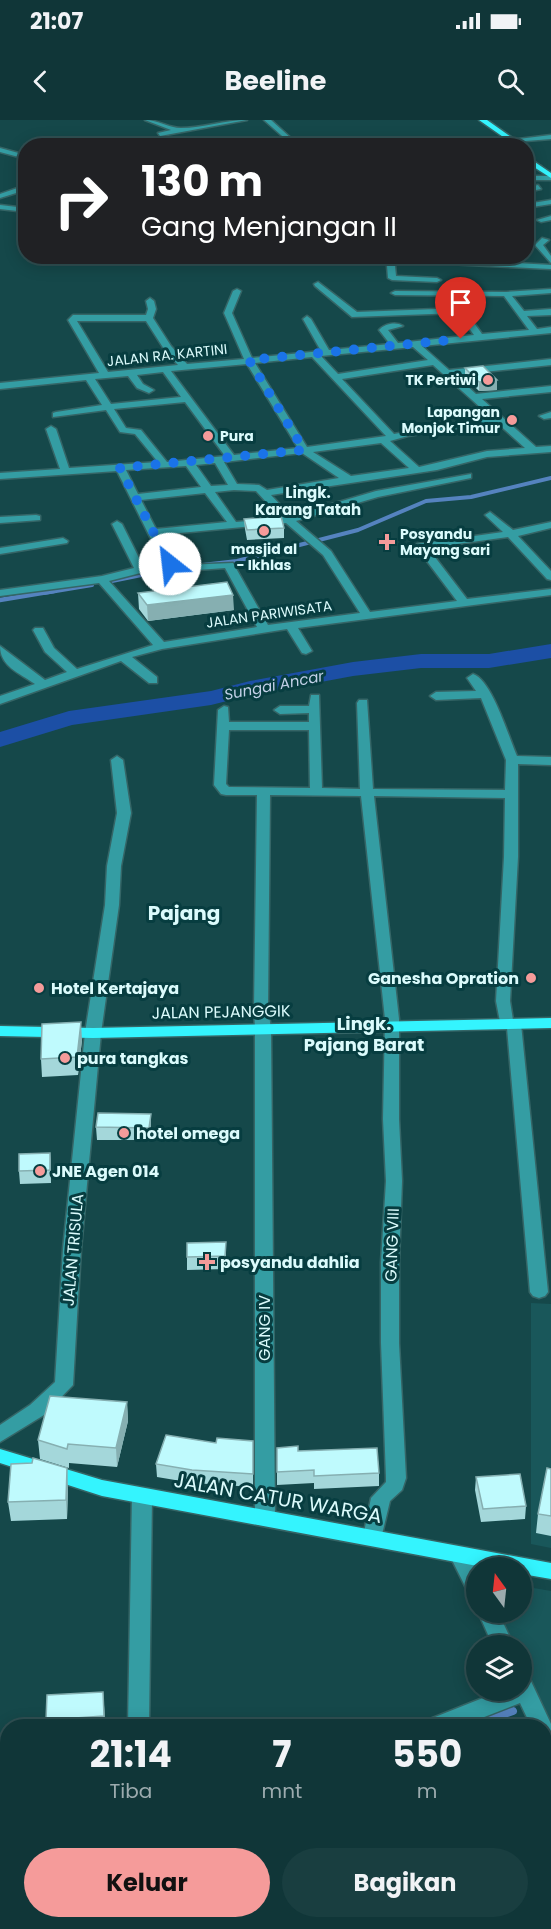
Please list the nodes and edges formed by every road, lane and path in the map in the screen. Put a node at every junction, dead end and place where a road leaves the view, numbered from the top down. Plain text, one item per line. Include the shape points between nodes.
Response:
1 (148, 120) edge
2 (244, 120) edge
3 (267, 120) edge
4 (479, 122) edge
5 (178, 130) junction
6 (501, 132) junction
7 (544, 133) edge
8 (160, 134) dead end
9 (490, 134) junction
10 (285, 138) edge
11 (499, 138) edge
12 (506, 138) edge
13 (527, 138) edge
14 (0, 150) edge
15 (18, 155) edge
16 (534, 155) edge
17 (534, 164) edge
18 (537, 166) joint
19 (551, 166) edge
20 (551, 177) edge
21 (534, 178) edge
22 (538, 187) dead end
23 (534, 188) edge
24 (18, 190) edge
25 (551, 193) edge
26 (0, 196) edge
27 (534, 196) edge
28 (551, 202) edge
29 (534, 205) edge
30 (0, 207) edge
31 (18, 209) edge
32 (551, 218) edge
33 (541, 220) dead end
34 (545, 240) dead end
35 (551, 261) edge
36 (393, 264) edge
37 (437, 264) edge
38 (529, 264) edge
39 (539, 266) junction
40 (551, 267) edge
41 (546, 277) dead end
42 (437, 280) junction
43 (318, 284) dead end
44 (237, 291) dead end
45 (551, 291) edge
46 (395, 293) dead end
47 (442, 294) junction
48 (506, 294) junction
49 (150, 301) dead end
50 (447, 310) junction
51 (551, 312) edge
52 (521, 314) junction
53 (149, 318) junction
54 (308, 319) dead end
55 (399, 326) dead end
56 (551, 330) edge
57 (535, 332) junction
58 (480, 337) junction
59 (415, 344) junction
60 (396, 346) junction
61 (326, 352) junction
62 (314, 354) junction
63 (249, 360) junction
64 (434, 362) junction
65 (551, 362) edge
66 (184, 366) junction
67 (165, 369) junction
68 (130, 372) junction
69 (446, 373) junction
70 (105, 375) junction
71 (89, 377) junction
72 (334, 377) junction
73 (17, 384) junction
74 (0, 386) edge
75 (551, 389) edge
76 (149, 390) dead end
77 (0, 396) edge
78 (474, 397) junction
79 (189, 399) junction
80 (108, 407) junction
81 (57, 415) dead end
82 (499, 419) junction
83 (51, 429) dead end
84 (387, 439) junction
85 (551, 449) edge
86 (304, 450) junction
87 (533, 450) junction
88 (231, 458) junction
89 (218, 460) junction
90 (189, 463) junction
91 (165, 465) junction
92 (120, 468) junction
93 (417, 470) junction
94 (66, 473) junction
95 (0, 476) edge
96 (467, 476) dead end
97 (350, 479) junction
98 (234, 487) junction
99 (207, 490) junction
100 (263, 494) junction
101 (376, 494) junction
102 (136, 497) junction
103 (490, 514) dead end
104 (36, 518) dead end
105 (0, 519) edge
106 (289, 520) junction
107 (117, 524) dead end
108 (233, 524) junction
109 (551, 525) edge
110 (153, 532) junction
111 (412, 534) dead end
112 (511, 534) junction
113 (63, 541) dead end
114 (421, 546) junction
115 (0, 551) edge
116 (174, 565) junction
117 (140, 570) junction
118 (551, 577) edge
119 (102, 579) junction
120 (551, 592) edge
121 (0, 593) edge
122 (464, 603) junction
123 (367, 616) junction
124 (291, 626) junction
125 (264, 629) junction
126 (39, 630) dead end
127 (161, 646) junction
128 (0, 649) edge
129 (306, 651) dead end
130 (123, 656) junction
131 (75, 673) junction
132 (473, 678) dead end
133 (153, 680) dead end
134 (43, 684) junction
135 (485, 694) junction
136 (436, 696) dead end
137 (0, 700) edge
138 (363, 704) dead end
139 (224, 710) dead end
140 (280, 710) dead end
141 (225, 726) junction
142 (315, 726) junction
143 (117, 760) dead end
144 (512, 760) junction
145 (551, 761) edge
146 (264, 793) junction
147 (316, 793) junction
148 (367, 793) junction
149 (512, 794) junction
150 (551, 1023) edge
151 (510, 1024) junction
152 (392, 1026) junction
153 (263, 1029) junction
154 (0, 1031) edge
155 (93, 1033) junction
156 (539, 1292) dead end
157 (0, 1435) edge
158 (0, 1456) edge
159 (142, 1496) junction
160 (265, 1518) junction
161 (372, 1538) junction
162 (460, 1556) junction
163 (466, 1568) edge
164 (551, 1571) edge
165 (493, 1701) edge
166 (530, 1701) edge
167 (138, 1719) edge
168 (453, 1719) edge
169 (538, 1719) edge

1 - 5 street
2 - 5 street
3 - 10 street
4 - 6 main road
4 - 9 main road
5 - 8 street
6 - 9 main road
6 - 12 main road
7 - 13 street
9 - 11 main road
14 - 15 street
16 - 19 main road
17 - 18 main road
18 - 20 main road
20 - 21 street
22 - 23 street
24 - 26 street
25 - 27 street
28 - 29 street
30 - 31 street
32 - 33 street
34 - 35 street via 539,245
36 - 42 street via 392,278
37 - 42 street
38 - 39 street
39 - 40 street
39 - 41 street
42 - 47 street
43 - 50 street via 353,315
44 - 63 street via 228,314
45 - 48 street
46 - 47 street
47 - 48 street
47 - 50 street
48 - 52 street
49 - 53 street
50 - 58 street via 462,312
51 - 52 street
52 - 57 street
53 - 66 street
53 - 70 street via 73,318
54 - 61 street
55 - 60 street via 383,330
56 - 57 street, JALAN RA. KARTINI
57 - 58 street, JALAN RA. KARTINI
58 - 59 street, JALAN RA. KARTINI
59 - 60 street, JALAN RA. KARTINI
59 - 64 street
60 - 61 street, JALAN RA. KARTINI
61 - 62 street, JALAN RA. KARTINI
62 - 63 street, JALAN RA. KARTINI
62 - 72 street
63 - 66 street, JALAN RA. KARTINI
63 - 86 street
64 - 69 street
64 - 72 street
65 - 69 street
66 - 67 street, JALAN RA. KARTINI
67 - 68 street, JALAN RA. KARTINI
67 - 79 street
68 - 70 street, JALAN RA. KARTINI
68 - 76 street via 140,386
69 - 78 street
70 - 71 street, JALAN RA. KARTINI
71 - 73 street, JALAN RA. KARTINI
71 - 80 street
72 - 84 street
73 - 74 street, JALAN RA. KARTINI
73 - 77 street
75 - 78 street
78 - 82 street
79 - 80 street
79 - 88 street
80 - 81 street
80 - 91 street via 123,430 138,432
82 - 84 street
82 - 87 street
83 - 94 street
84 - 86 street
84 - 93 street
85 - 87 street
86 - 88 street
86 - 97 street
87 - 93 street via 487,454
88 - 89 street
89 - 90 street
89 - 98 street
90 - 91 street
90 - 99 street
91 - 92 street
92 - 94 street
92 - 102 street
93 - 97 street
94 - 95 street
96 - 101 street
97 - 100 street
97 - 101 street
98 - 99 street
98 - 100 street via 259,488
99 - 102 street
99 - 108 street
100 - 106 street
101 - 106 street
102 - 110 street
103 - 112 street
104 - 105 street
106 - 108 street
106 - 123 street via 333,561
107 - 117 street
108 - 110 street
109 - 112 street
110 - 116 street
111 - 114 street
112 - 114 street
112 - 118 street
113 - 115 street
114 - 122 street
116 - 117 street
116 - 125 street via 229,565
117 - 119 street
119 - 121 street
119 - 127 street
120 - 122 street, JALAN PARIWISATA
122 - 123 street, JALAN PARIWISATA
123 - 124 street, JALAN PARIWISATA
124 - 125 street, JALAN PARIWISATA
124 - 129 street
125 - 127 street, JALAN PARIWISATA
126 - 131 street via 49,650
127 - 130 street, JALAN PARIWISATA
128 - 134 street
130 - 131 street, JALAN PARIWISATA
130 - 133 street
131 - 134 street, JALAN PARIWISATA
132 - 135 street
134 - 137 street, JALAN PARIWISATA
135 - 136 street
135 - 144 street
138 - 148 street, GANG VIII
139 - 141 street
140 - 142 street via 314,704
141 - 142 street
141 - 146 street via 220,785 226,791
142 - 147 street
143 - 155 street, JALAN TRISULA via 123,813
144 - 145 street
144 - 149 street
146 - 147 street
146 - 153 street, GANG IV
147 - 148 street
148 - 149 street
148 - 152 street, GANG VIII
149 - 151 street via 503,1001
150 - 151 main road, JALAN PEJANGGIK
151 - 152 main road, JALAN PEJANGGIK
151 - 156 street
152 - 153 main road, JALAN PEJANGGIK
152 - 161 street, GANG VIII via 390,1343 396,1465 394,1485 381,1498
153 - 155 main road, JALAN PEJANGGIK
153 - 160 street, GANG IV
154 - 155 main road, JALAN PEJANGGIK
155 - 157 street, JALAN TRISULA via 72,1249 64,1385 37,1410
158 - 159 main road, JALAN CATUR WARGA via 102,1488
159 - 160 main road, JALAN CATUR WARGA
159 - 167 street
160 - 161 main road, JALAN CATUR WARGA
161 - 162 main road, JALAN CATUR WARGA
162 - 163 street
162 - 164 main road, JALAN CATUR WARGA
165 - 168 street
166 - 169 street

